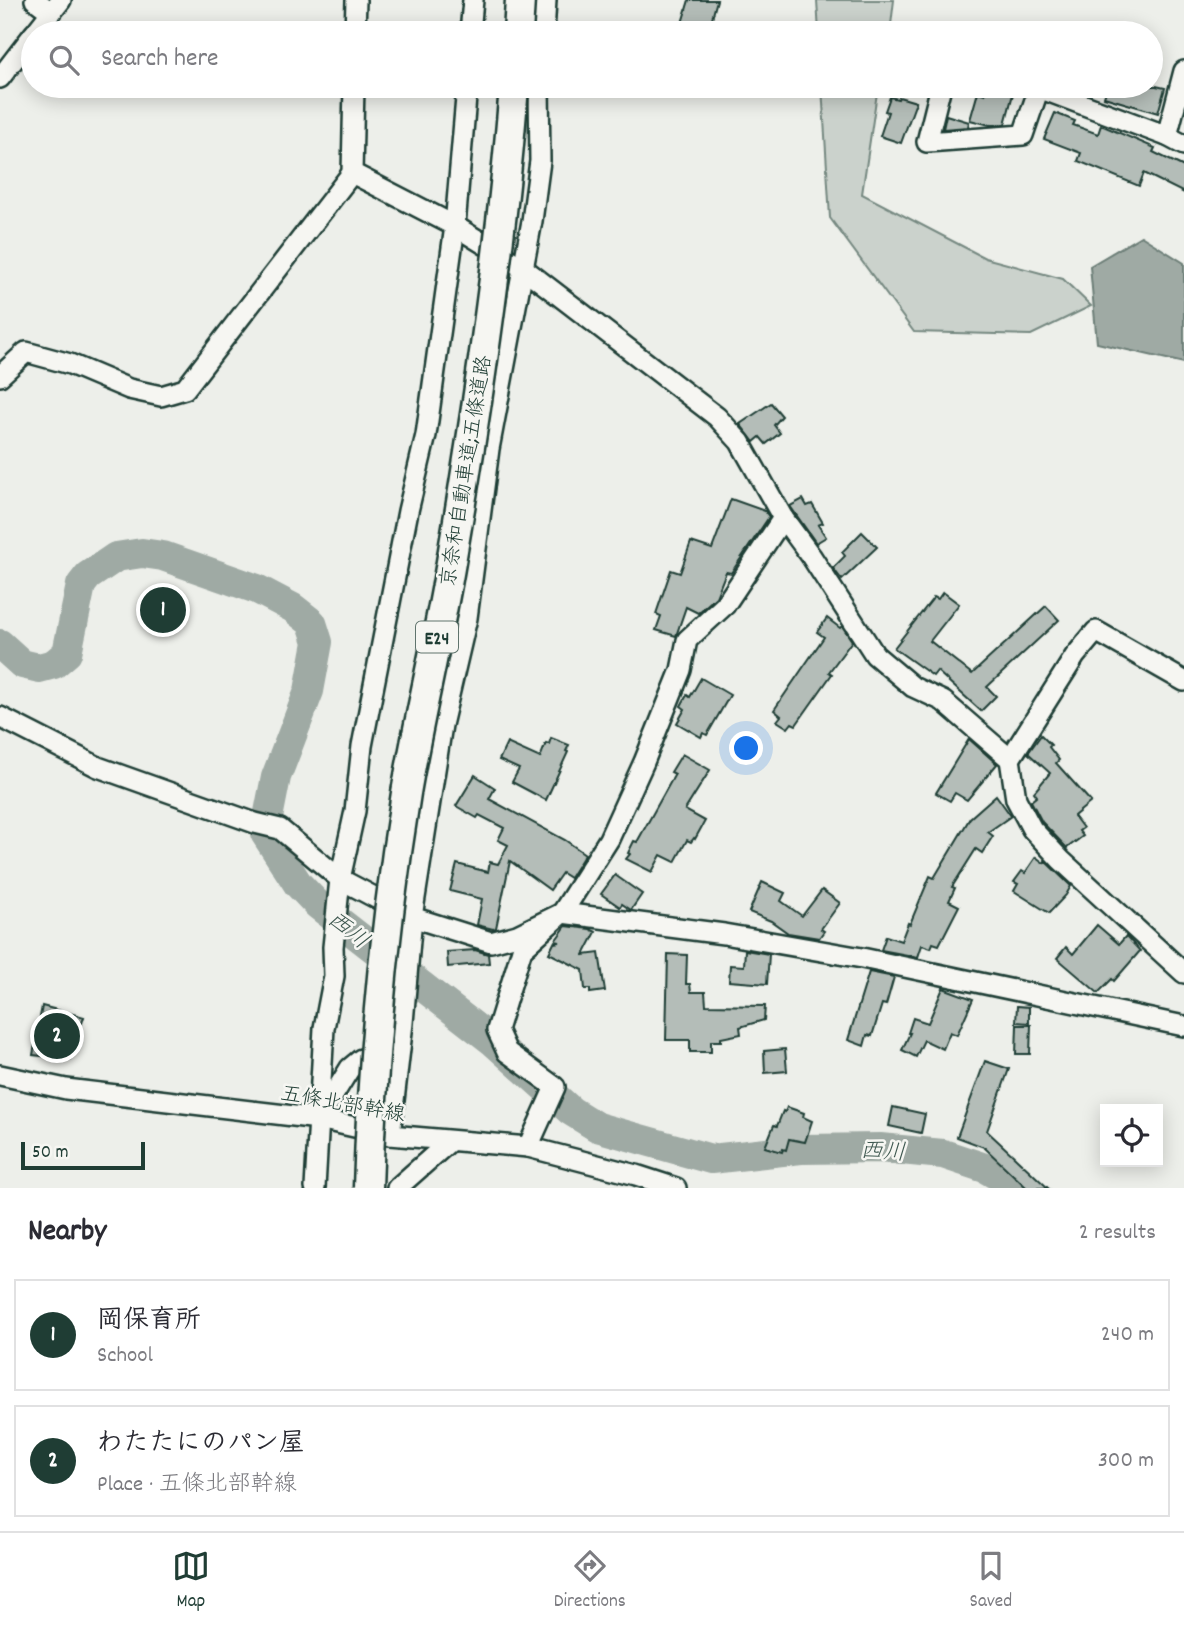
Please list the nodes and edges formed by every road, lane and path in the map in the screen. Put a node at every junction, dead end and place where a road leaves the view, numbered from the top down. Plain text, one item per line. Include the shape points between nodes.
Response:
1 (356, 0) edge
2 (473, 0) edge
3 (520, 0) edge
4 (546, 0) edge
5 (49, 4) edge
6 (40, 21) edge
7 (355, 21) edge
8 (471, 21) edge
9 (519, 21) edge
10 (545, 21) edge
11 (21, 51) edge
12 (1184, 71) edge
13 (0, 78) edge
14 (354, 98) edge
15 (466, 98) edge
16 (513, 98) edge
17 (539, 98) edge
18 (938, 98) edge
19 (1033, 98) edge
20 (1065, 98) edge
21 (1176, 140) edge
22 (352, 173) junction
23 (455, 226) junction
24 (523, 268) junction
25 (0, 376) edge
26 (783, 517) junction
27 (1184, 681) edge
28 (0, 718) edge
29 (1010, 759) junction
30 (340, 879) junction
31 (562, 913) junction
32 (412, 917) junction
33 (1184, 973) edge
34 (1184, 1026) edge
35 (400, 1051) junction
36 (0, 1075) edge
37 (319, 1119) junction
38 (390, 1135) junction
39 (449, 1142) junction
40 (528, 1147) junction
41 (315, 1188) edge
42 (368, 1188) edge
43 (397, 1188) edge
44 (676, 1188) edge

1 - 7 street
2 - 8 street
3 - 9 highway
4 - 10 street
5 - 6 street
11 - 13 street
12 - 21 street
14 - 22 street
15 - 23 street
16 - 42 highway, 京奈和自動車道;五條道路 / E24, bridge via 485,346 386,935 374,1051
17 - 24 street via 540,161
18 - 19 street via 927,142 1023,135
20 - 21 street
22 - 23 street
22 - 25 street via 185,389 161,396 129,389 26,352
23 - 24 street
23 - 30 street via 426,435
24 - 26 street via 717,417 740,442
24 - 32 street via 489,449 467,618 442,725
26 - 29 street via 875,655 913,687 943,701
26 - 31 street via 725,605 688,640 681,670 609,839
27 - 29 street via 1096,631
28 - 30 street via 98,767 280,829
29 - 33 street via 1016,799 1032,829
30 - 32 street
30 - 37 street
31 - 32 street via 491,942
31 - 34 street via 862,958
31 - 40 street via 522,949 497,1030 507,1052 555,1087
32 - 35 street
35 - 37 street via 361,1059
35 - 38 street
36 - 37 street, 五條北部幹線 via 66,1089
37 - 38 street, 五條北部幹線
37 - 41 street
38 - 39 street, 五條北部幹線
39 - 40 street, 五條北部幹線
39 - 43 street
40 - 44 street, 五條北部幹線

